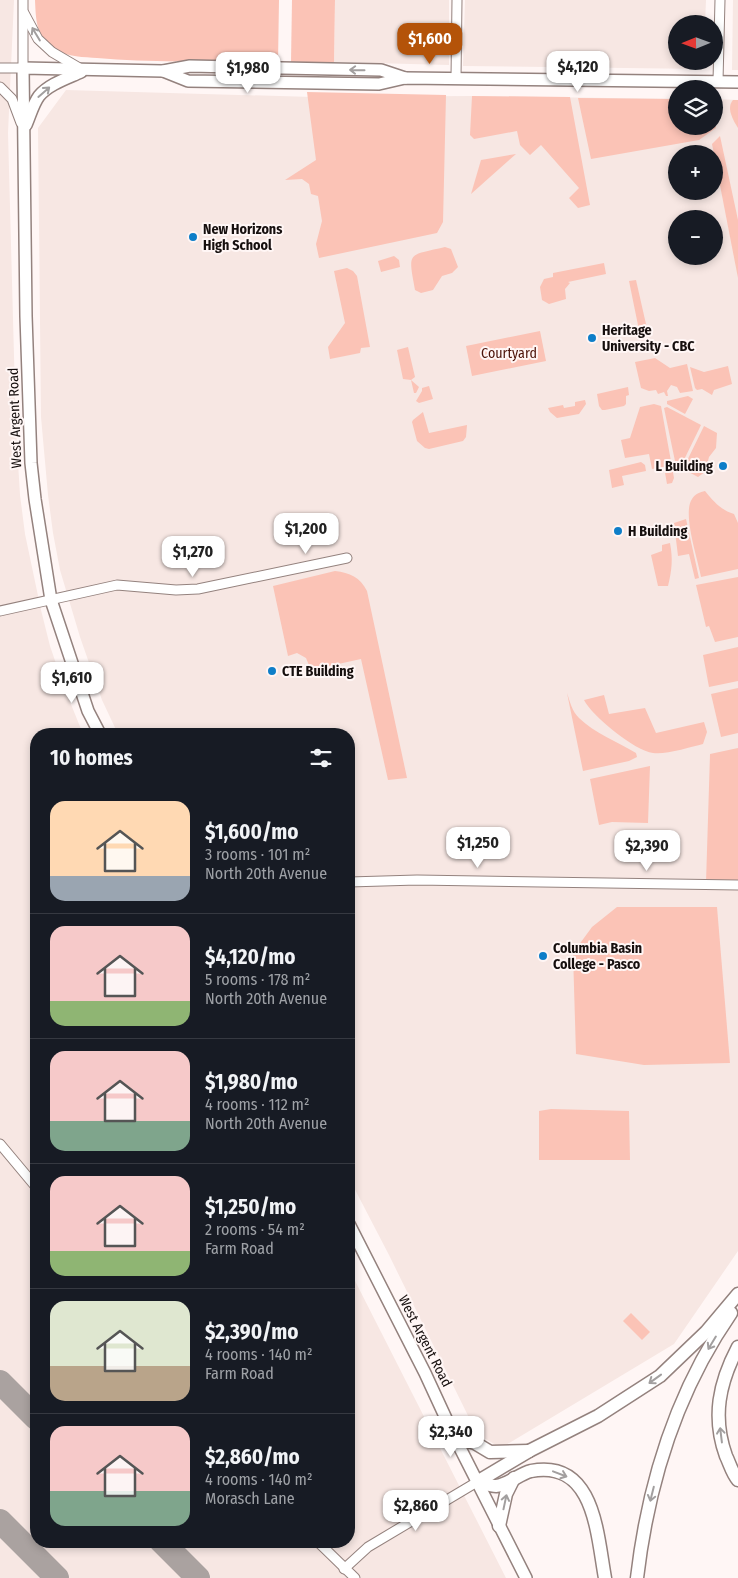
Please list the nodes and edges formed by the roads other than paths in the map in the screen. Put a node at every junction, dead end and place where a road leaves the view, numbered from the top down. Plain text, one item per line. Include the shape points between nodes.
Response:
1 (23, 0) edge
2 (457, 0) edge
3 (720, 0) edge
4 (23, 11) junction
5 (0, 68) edge
6 (23, 68) junction
7 (83, 70) junction
8 (456, 78) junction
9 (668, 80) edge
10 (718, 80) edge
11 (723, 81) edge
12 (738, 82) edge
13 (0, 87) edge
14 (24, 132) junction
15 (347, 558) dead end
16 (51, 600) junction
17 (0, 611) edge
18 (97, 728) edge
19 (355, 882) edge
20 (738, 885) edge
21 (0, 1144) edge
22 (30, 1180) edge
23 (355, 1236) edge
24 (738, 1294) edge
25 (738, 1302) edge
26 (738, 1347) edge
27 (455, 1438) junction
28 (529, 1451) junction
29 (514, 1478) junction
30 (738, 1480) edge
31 (477, 1482) junction
32 (499, 1526) junction
33 (324, 1548) edge
34 (344, 1569) junction
35 (355, 1578) edge
36 (526, 1578) edge
37 (605, 1578) edge
38 (637, 1578) edge

1 - 4 street, West Argent Road
2 - 8 street
3 - 10 street
4 - 6 street, West Argent Road
7 -> 4 street via 52,52 38,39
5 - 6 street
6 - 7 main road
6 - 14 main road, West Argent Road
7 - 8 main road via 163,71 190,66 381,70 404,78
14 -> 7 main road via 41,93
8 - 9 main road
11 - 12 main road
13 - 14 street via 12,99
14 - 16 main road, West Argent Road via 31,463
15 - 16 street via 198,589 117,585
16 - 17 street
16 - 18 main road, West Argent Road via 88,711
19 - 20 street
21 - 22 street
23 - 27 main road, West Argent Road
24 -> 28 highway via 706,1332 660,1376 598,1416
25 -> 38 highway via 693,1378 669,1435 644,1526
30 -> 26 highway via 721,1442 718,1405 726,1369
27 - 28 highway via 475,1443 490,1452
27 - 31 main road, West Argent Road
28 - 31 highway
29 - 31 highway via 497,1486
32 -> 29 highway via 506,1494
29 -> 37 highway via 533,1471 550,1470 567,1476 580,1487 592,1511
31 - 32 main road, West Argent Road
31 - 34 street via 376,1541
32 - 36 main road, West Argent Road
33 - 34 street
34 - 35 street

